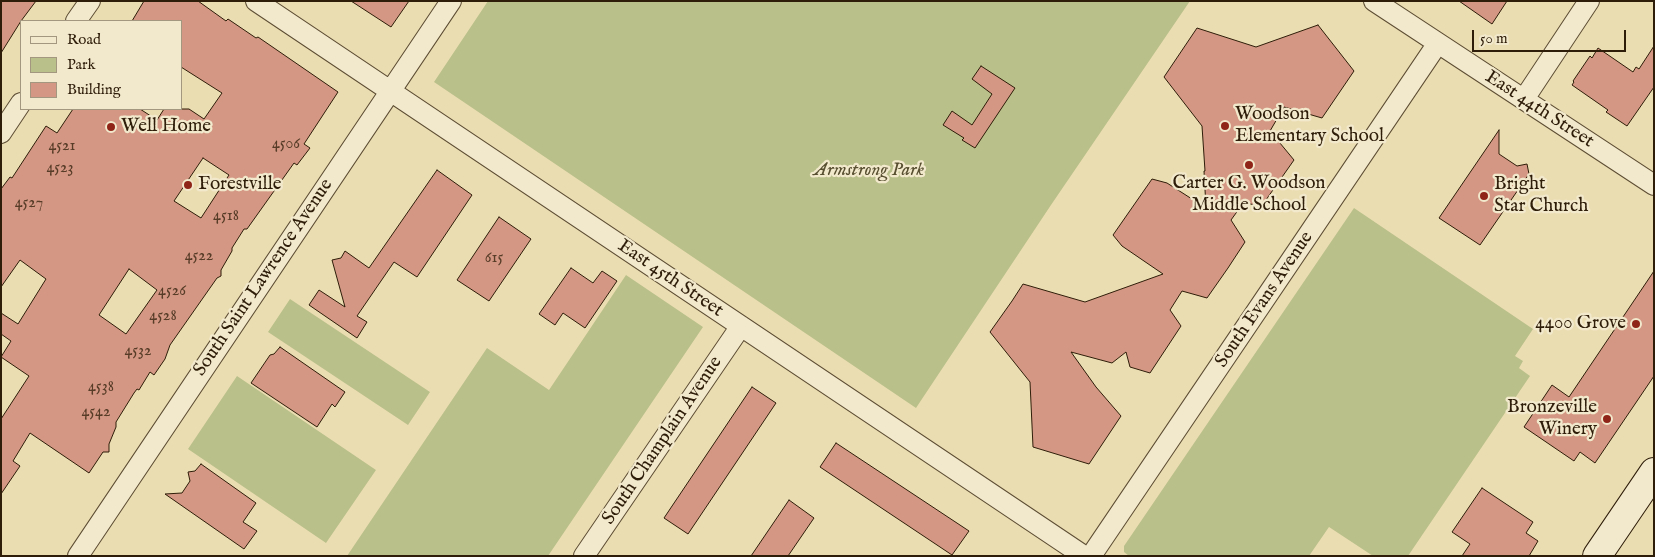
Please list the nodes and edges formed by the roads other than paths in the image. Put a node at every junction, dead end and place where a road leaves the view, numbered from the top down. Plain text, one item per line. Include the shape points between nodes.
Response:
1 (90, 1) edge
2 (256, 1) edge
3 (451, 1) edge
4 (1374, 1) edge
5 (1589, 1) edge
6 (77, 20) edge
7 (1438, 43) junction
8 (391, 91) junction
9 (1524, 100) junction
10 (20, 104) edge
11 (1, 133) edge
12 (1654, 185) edge
13 (741, 326) junction
14 (1654, 472) edge
15 (78, 556) edge
16 (584, 556) edge
17 (1084, 556) edge
18 (1091, 556) edge
19 (1597, 556) edge

1 - 6 street
2 - 8 street, East 45th Street
3 - 8 street, South Saint Lawrence Avenue
4 - 7 street, East 44th Street
5 - 9 street
7 - 9 street, East 44th Street
7 - 18 street, South Evans Avenue
8 - 13 street, East 45th Street
8 - 15 street, South Saint Lawrence Avenue
9 - 12 street, East 44th Street
10 - 11 street
13 - 16 street, South Champlain Avenue
13 - 17 street, East 45th Street
14 - 19 main road

